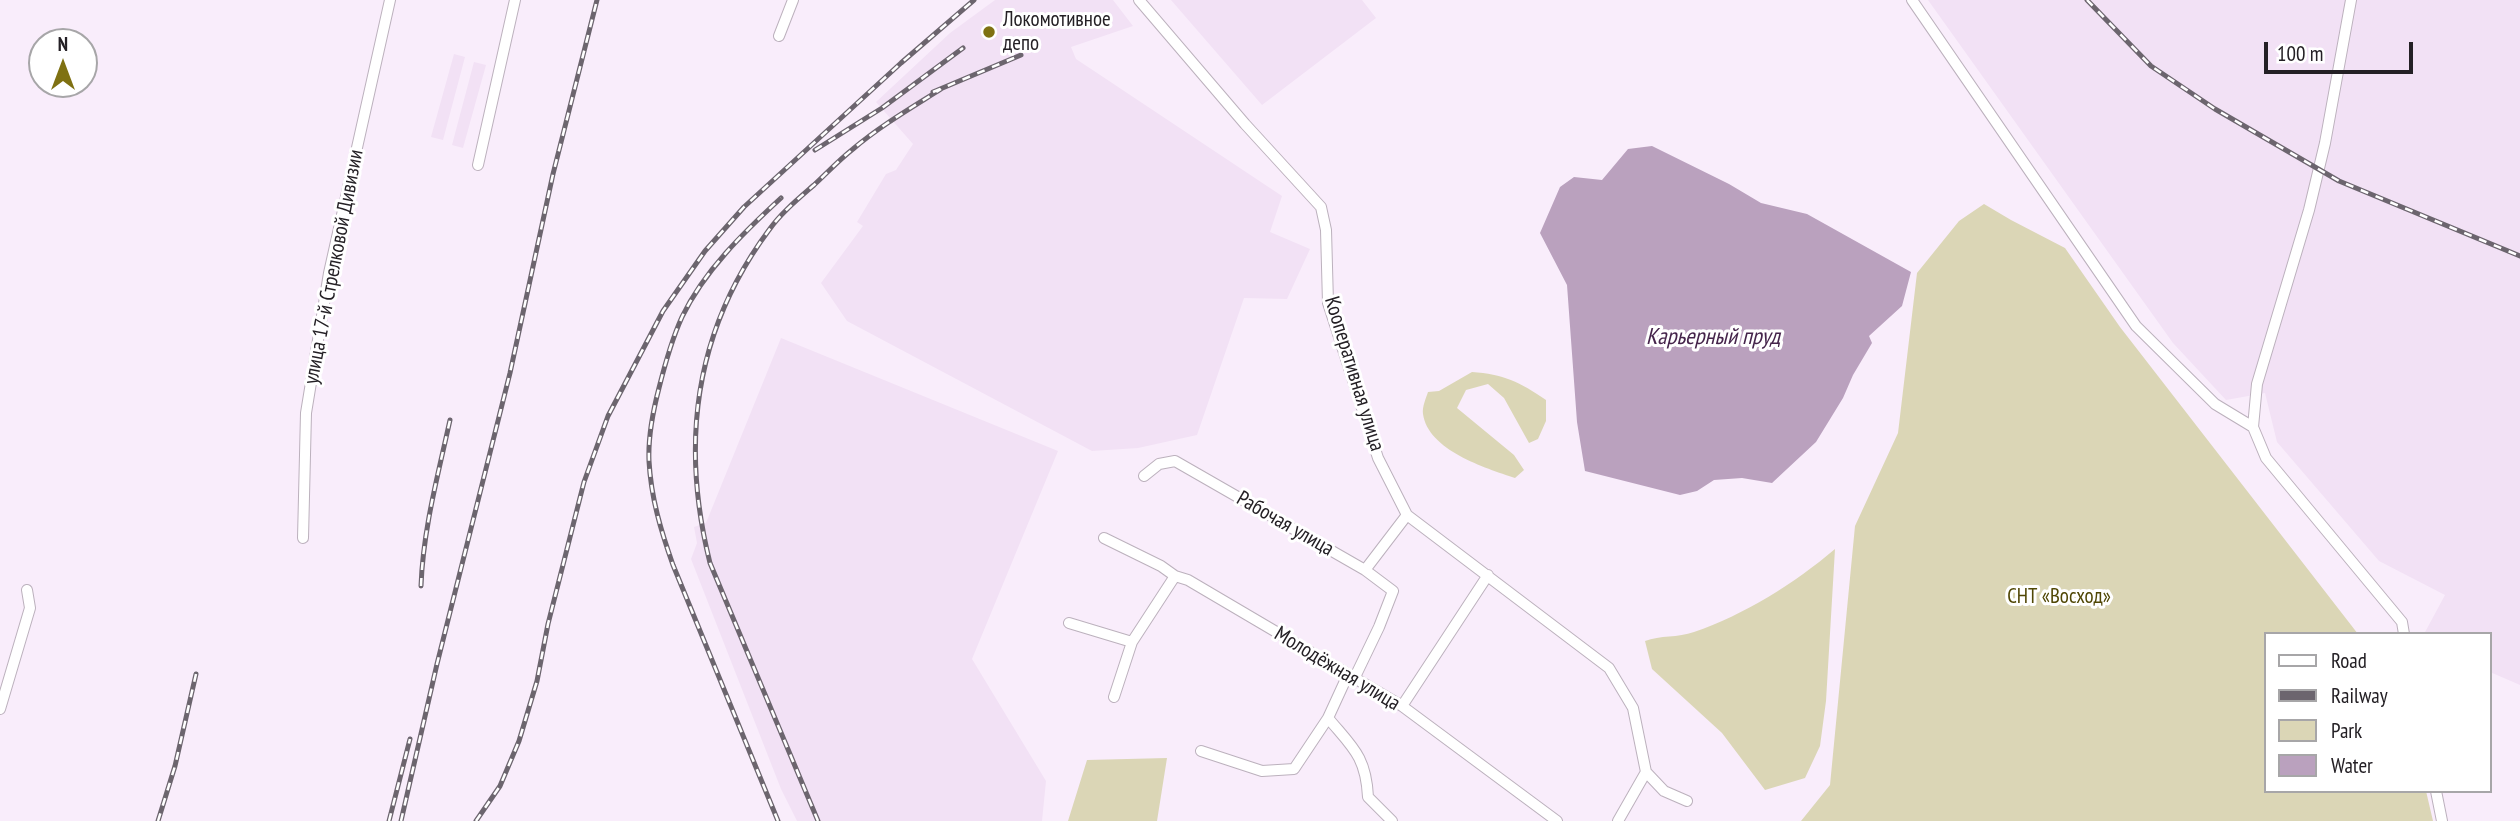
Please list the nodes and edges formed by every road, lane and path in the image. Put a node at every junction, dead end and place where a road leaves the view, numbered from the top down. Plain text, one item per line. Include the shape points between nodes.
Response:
1 (390, 0) edge
2 (516, 0) edge
3 (793, 0) edge
4 (1139, 0) edge
5 (1912, 0) edge
6 (2351, 0) edge
7 (779, 36) dead end
8 (478, 165) dead end
9 (2253, 427) junction
10 (1144, 476) dead end
11 (1407, 515) junction
12 (303, 538) dead end
13 (1104, 538) dead end
14 (1365, 570) junction
15 (1488, 575) junction
16 (1175, 576) junction
17 (27, 590) dead end
18 (1069, 623) dead end
19 (2404, 632) edge
20 (1132, 642) junction
21 (1354, 679) junction
22 (1114, 698) dead end
23 (1402, 706) junction
24 (0, 709) edge
25 (1328, 718) junction
26 (1201, 751) dead end
27 (1646, 772) junction
28 (2436, 793) edge
29 (1687, 801) dead end
30 (1392, 821) edge
31 (1557, 821) edge
32 (1618, 821) edge
33 (2442, 821) edge

1 - 12 street, улица 17-й Стрелковой Дивизии via 329,273 306,413
2 - 8 street
3 - 7 street
4 - 11 street, Кооперативная улица via 1321,207 1328,303 1378,458
5 - 9 street via 2136,326 2215,404
6 - 9 street via 2325,143 2257,384
9 - 19 street via 2266,458 2402,622
10 - 14 street, Рабочая улица via 1159,464 1175,461
11 - 14 street
11 - 15 street, Кооперативная улица
13 - 16 street, Молодёжная улица
14 - 21 street, Рабочая улица via 1393,591
15 - 23 street
15 - 27 street, Кооперативная улица via 1609,668 1633,708
16 - 20 street
16 - 21 street, Молодёжная улица
17 - 24 street via 30,608
18 - 20 street
20 - 22 street
21 - 23 street, Молодёжная улица
21 - 25 street via 1345,681
23 - 31 street, Молодёжная улица
25 - 26 street via 1294,769 1262,771
25 - 30 street via 1361,758 1368,797
27 - 29 street via 1664,791
27 - 32 street
28 - 33 street

